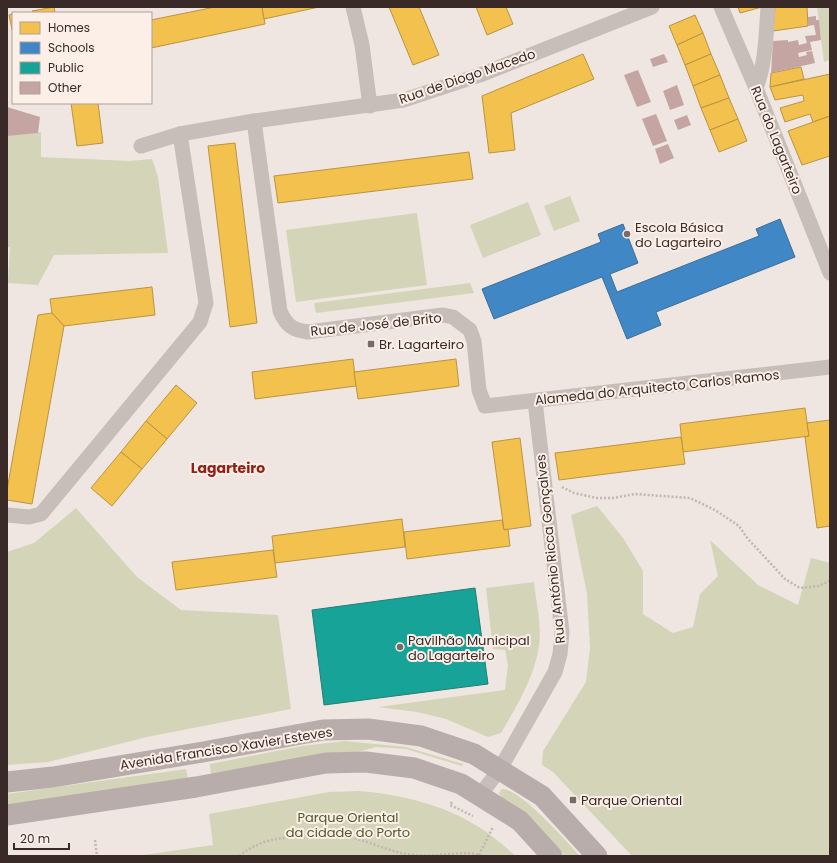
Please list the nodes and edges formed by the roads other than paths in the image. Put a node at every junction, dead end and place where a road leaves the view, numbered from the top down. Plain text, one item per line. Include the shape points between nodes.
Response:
1 (353, 7) edge
2 (652, 7) edge
3 (721, 7) edge
4 (768, 7) edge
5 (756, 88) junction
6 (370, 106) junction
7 (254, 121) junction
8 (180, 134) junction
9 (141, 146) dead end
10 (830, 273) edge
11 (830, 367) edge
12 (535, 401) junction
13 (484, 406) joint
14 (7, 516) edge
15 (500, 769) junction
16 (7, 782) edge
17 (480, 795) junction
18 (7, 814) edge
19 (552, 856) edge
20 (597, 856) edge

1 - 6 street via 362,45
2 - 6 street, Rua de Diogo Macedo via 467,79 404,100
3 - 5 street, Rua do Lagarteiro
4 - 5 street via 762,74
5 - 10 street, Rua do Lagarteiro
6 - 7 street, Rua de Diogo Macedo
7 - 8 street, Rua de Diogo Macedo
7 - 13 street, Rua de José de Brito via 280,310 284,321 291,328 308,332 443,315 453,316 470,330 474,341 479,390
8 - 9 street, Rua de Diogo Macedo
8 - 14 street via 206,303 204,315 41,514 30,517
11 - 12 street, Alameda do Arquitecto Carlos Ramos
12 - 13 street, Alameda do Arquitecto Carlos Ramos
12 - 15 street, Rua António Ricca Gonçalves via 562,632 560,654 555,672
15 - 16 main road, Avenida Francisco Xavier Esteves via 474,754 421,736 368,729 323,730 188,755
15 - 17 street, Rua António Ricca Gonçalves
15 - 20 main road, Avenida Francisco Xavier Esteves via 542,796
17 - 18 main road via 461,784 414,768 366,762 326,762 196,787
17 - 19 main road via 520,821

